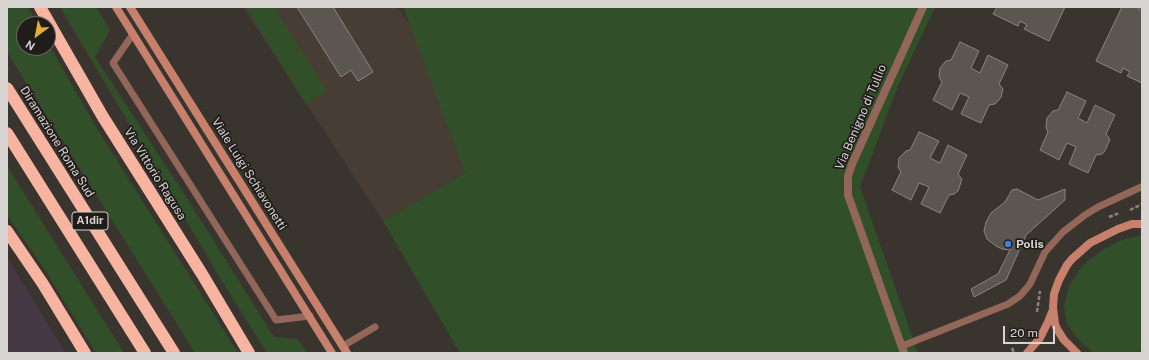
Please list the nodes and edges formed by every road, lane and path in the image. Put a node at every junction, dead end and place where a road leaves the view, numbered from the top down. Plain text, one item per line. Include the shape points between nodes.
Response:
1 (40, 7) edge
2 (116, 7) edge
3 (130, 7) edge
4 (923, 7) edge
5 (133, 34) junction
6 (7, 88) edge
7 (7, 133) edge
8 (1141, 187) edge
9 (1142, 218) edge
10 (1132, 224) junction
11 (1142, 224) edge
12 (7, 231) edge
13 (1053, 307) junction
14 (310, 316) junction
15 (375, 327) dead end
16 (1012, 348) dead end
17 (345, 350) edge
18 (903, 350) edge
19 (85, 353) edge
20 (144, 353) edge
21 (174, 353) edge
22 (249, 353) edge
23 (332, 353) edge
24 (1014, 353) edge
25 (1027, 353) edge
26 (1077, 353) edge

1 - 22 highway, Via Vittorio Ragusa via 103,117
2 - 5 street, Viale Luigi Schiavonetti
3 - 17 street, Viale Luigi Schiavonetti
4 - 18 street, Via Benigno di Tullio via 848,176 848,195
5 - 14 street, Viale Luigi Schiavonetti
5 - 14 lane via 113,63 276,320
6 - 21 highway, Diramazione Roma Sud / A1dir
7 - 20 highway, A1dir
8 - 18 lane via 1098,207 1063,232 1045,252 1030,284 1014,300
9 - 10 street
10 - 11 street
10 - 13 street via 1090,243 1072,258 1059,280
12 - 19 highway
13 - 25 street via 1043,333
13 - 26 street via 1057,329
14 - 23 street, Viale Luigi Schiavonetti
15 - 17 lane
16 - 24 path

